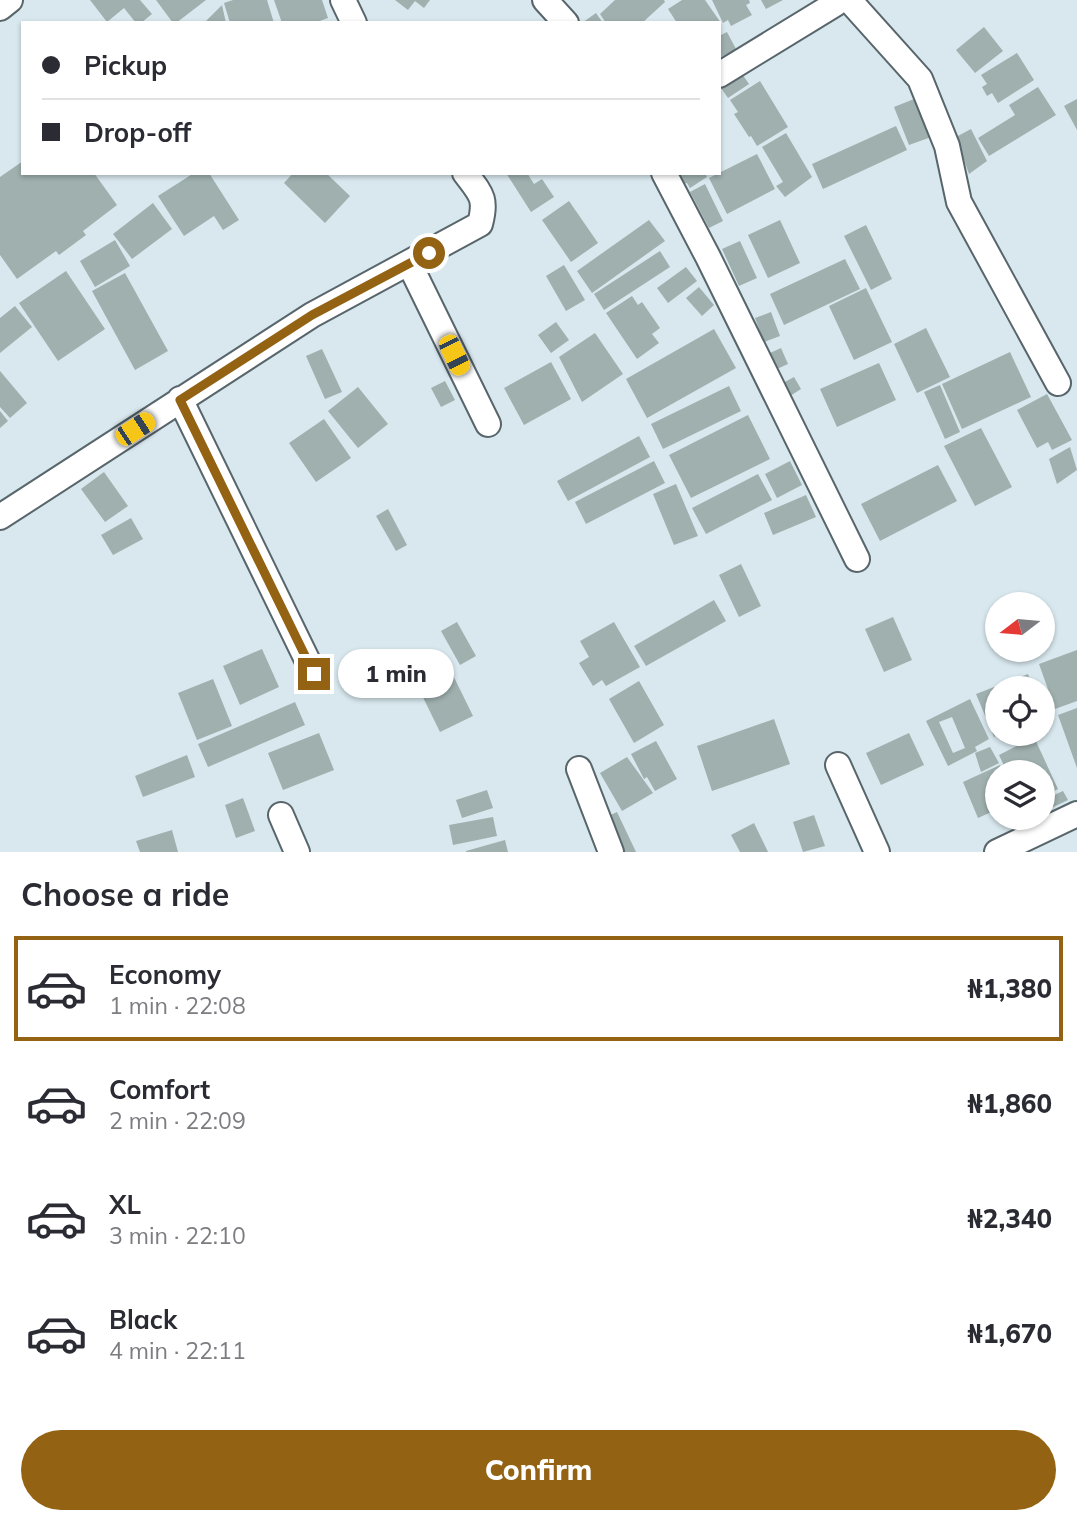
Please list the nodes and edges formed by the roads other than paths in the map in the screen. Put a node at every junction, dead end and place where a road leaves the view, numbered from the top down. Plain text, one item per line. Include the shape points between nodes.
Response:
1 (10, 0) edge
2 (342, 0) edge
3 (545, 0) edge
4 (838, 0) edge
5 (849, 0) edge
6 (0, 9) edge
7 (353, 21) edge
8 (564, 21) edge
9 (721, 74) edge
10 (467, 175) edge
11 (665, 175) edge
12 (409, 263) junction
13 (1058, 383) dead end
14 (180, 400) junction
15 (488, 424) dead end
16 (0, 517) edge
17 (858, 559) dead end
18 (314, 674) dead end
19 (838, 765) dead end
20 (579, 769) dead end
21 (1077, 814) edge
22 (281, 815) dead end
23 (297, 852) edge
24 (611, 852) edge
25 (877, 852) edge
26 (997, 852) edge

1 - 6 street
2 - 7 street
3 - 8 street
4 - 9 street
5 - 13 street via 920,79 947,146 959,202
10 - 12 street via 484,206 480,224
11 - 17 street
12 - 14 street via 312,315
12 - 15 street
14 - 16 street
14 - 18 street
19 - 25 street
20 - 24 street
21 - 26 street
22 - 23 street

